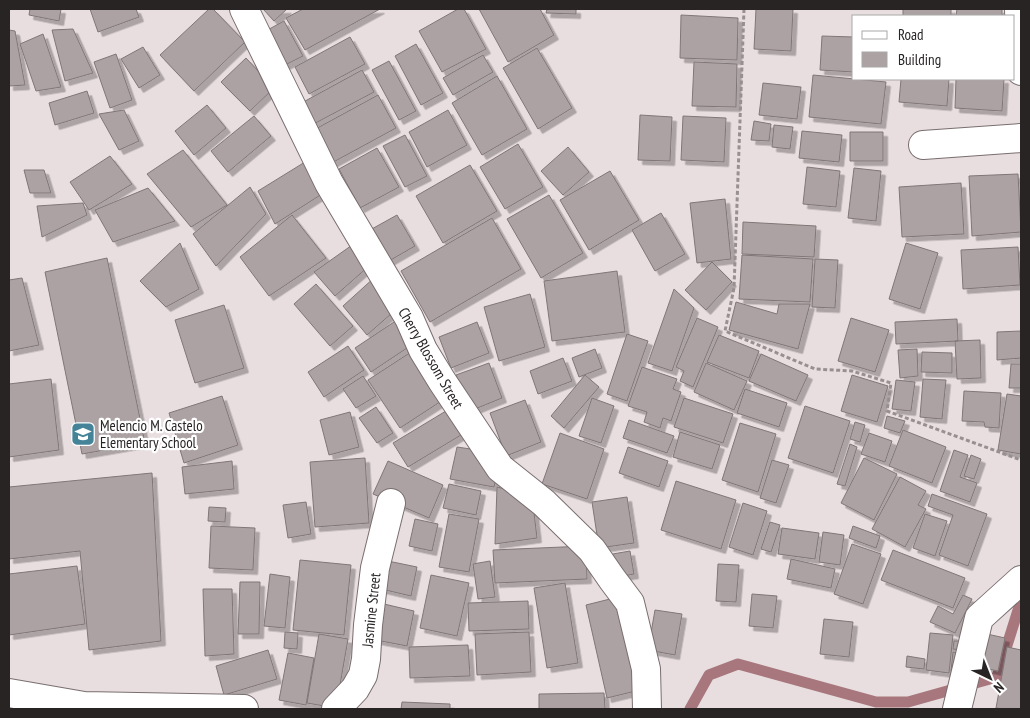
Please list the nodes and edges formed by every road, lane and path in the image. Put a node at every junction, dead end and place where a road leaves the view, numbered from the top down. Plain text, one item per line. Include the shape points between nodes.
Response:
1 (244, 9) edge
2 (744, 9) edge
3 (1019, 9) edge
4 (1021, 71) edge
5 (1021, 138) edge
6 (923, 145) dead end
7 (1021, 460) edge
8 (391, 503) dead end
9 (1021, 580) edge
10 (9, 693) edge
11 (244, 709) edge
12 (336, 709) edge
13 (648, 709) edge
14 (957, 709) edge

1 - 13 street, Cherry Blossom Street via 329,183 409,318 442,381 500,468 544,503 592,550 630,603 646,669
2 - 7 path via 734,288 725,331 814,369 852,371 891,383 887,411
3 - 4 street
5 - 6 street
8 - 12 street, Jasmine Street via 375,568 363,675
9 - 14 street via 979,618
10 - 11 street via 84,706

